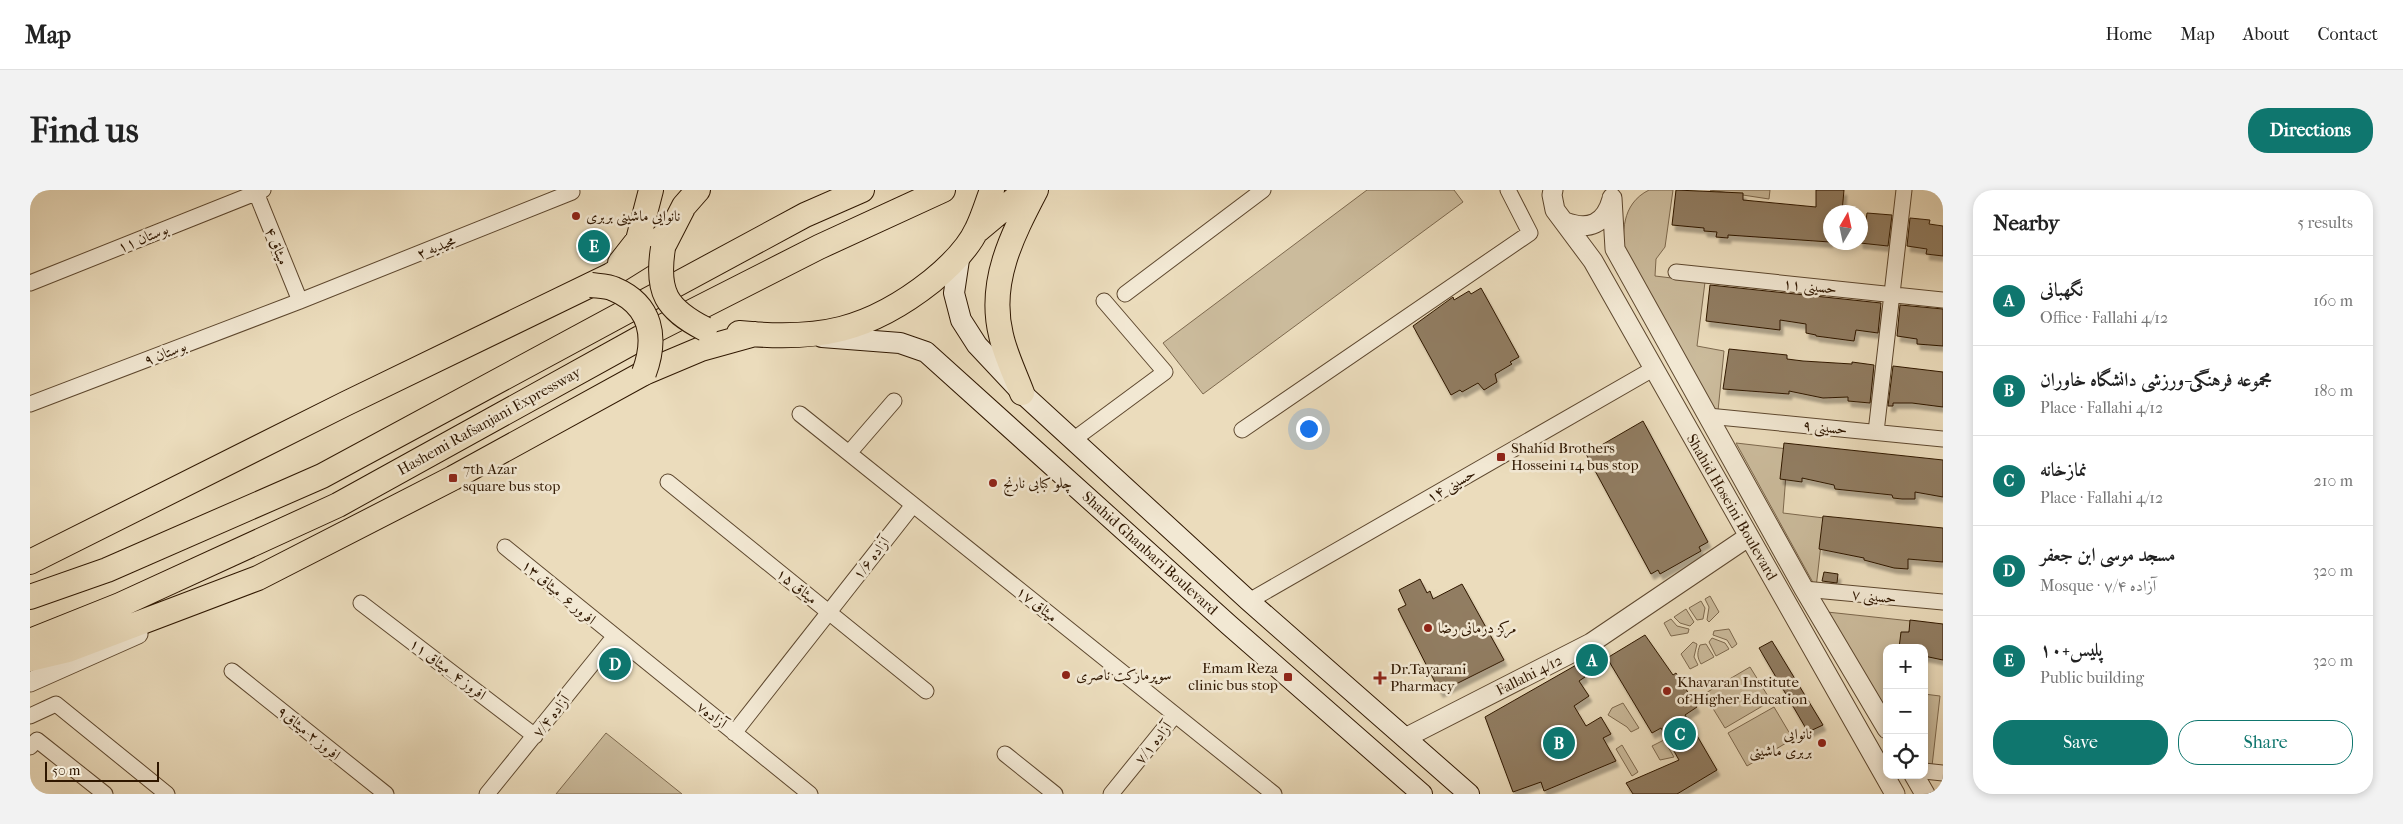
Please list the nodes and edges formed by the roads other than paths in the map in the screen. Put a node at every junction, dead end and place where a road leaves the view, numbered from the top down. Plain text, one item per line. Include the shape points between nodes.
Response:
1 (651, 190) edge
2 (862, 190) edge
3 (943, 190) edge
4 (992, 190) edge
5 (1030, 190) edge
6 (1036, 190) edge
7 (1262, 190) edge
8 (1508, 190) edge
9 (1553, 190) edge
10 (1904, 190) edge
11 (258, 191) edge
12 (572, 192) dead end
13 (1614, 193) edge
14 (690, 195) edge
15 (1565, 222) junction
16 (977, 231) junction
17 (667, 238) junction
18 (960, 253) junction
19 (1676, 272) dead end
20 (601, 280) junction
21 (30, 283) edge
22 (1125, 294) dead end
23 (1891, 294) junction
24 (1943, 300) edge
25 (300, 301) junction
26 (1104, 301) dead end
27 (755, 334) junction
28 (806, 336) junction
29 (1654, 369) junction
30 (644, 374) junction
31 (1022, 392) junction
32 (894, 401) dead end
33 (30, 404) edge
34 (800, 414) dead end
35 (1708, 416) junction
36 (1242, 430) dead end
37 (1876, 432) junction
38 (1943, 439) edge
39 (1073, 440) junction
40 (849, 453) junction
41 (668, 482) dead end
42 (913, 505) junction
43 (1748, 537) junction
44 (505, 547) dead end
45 (30, 562) edge
46 (258, 578) junction
47 (1804, 589) junction
48 (30, 596) edge
49 (1249, 601) junction
50 (1943, 602) edge
51 (361, 603) dead end
52 (828, 611) junction
53 (1229, 625) junction
54 (614, 637) junction
55 (30, 641) edge
56 (30, 659) edge
57 (232, 671) dead end
58 (30, 682) edge
59 (926, 691) dead end
60 (1175, 715) junction
61 (30, 716) edge
62 (1883, 722) edge
63 (734, 733) junction
64 (535, 736) junction
65 (1405, 738) junction
66 (30, 747) edge
67 (1005, 754) dead end
68 (1928, 771) edge
69 (1943, 773) edge
70 (1916, 779) edge
71 (105, 794) edge
72 (167, 794) edge
73 (386, 794) edge
74 (487, 794) edge
75 (810, 794) edge
76 (1055, 794) edge
77 (1111, 794) edge
78 (1274, 794) edge
79 (1422, 794) edge
80 (1469, 794) edge
81 (1895, 794) edge
82 (1925, 794) edge

1 - 20 highway via 638,240
2 - 48 highway, Hashemi Rafsanjani Expressway via 805,215 322,476 107,570
3 - 55 highway, Hashemi Rafsanjani Expressway via 819,247 640,338 338,505 120,605
4 - 16 highway
5 - 16 highway
6 - 31 highway via 1010,239 998,284 1001,335
7 - 22 street
8 - 36 street via 1530,233
9 - 15 street, Shahid Hoseini Boulevard via 1555,210
10 - 23 street
11 - 21 street, بوستان ۱۱
11 - 25 street, میثاق ۴
12 - 25 street, مجیدیه ۲
13 - 15 street via 1609,211 1601,220 1577,226
13 - 35 street, Shahid Hoseini Boulevard via 1616,249
14 - 17 highway
15 - 29 street, Shahid Hoseini Boulevard via 1593,261
16 - 18 highway
17 - 20 highway
17 - 27 highway, bridge via 659,273 666,298 682,317 705,329
18 - 28 highway via 944,271 888,312 849,328
18 - 31 main road, Shahid Ghanbari Boulevard via 954,293 961,320 977,345
19 - 23 street, حسینی ۱۱
20 - 30 highway, bridge via 632,300 646,317 652,336 651,355
20 - 45 highway
23 - 24 street, حسینی ۱۱
23 - 37 street
25 - 33 street, بوستان ۹
26 - 39 street via 1165,372
27 - 28 highway
27 - 30 highway, Hashemi Rafsanjani Expressway via 701,349
28 - 53 main road, Shahid Ghanbari Boulevard via 900,343 926,352
29 - 43 street, Shahid Hoseini Boulevard
29 - 49 street, حسینی ۱۴
30 - 46 highway, Hashemi Rafsanjani Expressway via 453,478
31 - 39 main road, Shahid Ghanbari Boulevard
32 - 40 street
34 - 40 street, میثاق ۱۷
35 - 37 street, حسینی ۹
35 - 47 street, Shahid Hoseini Boulevard
37 - 38 street, حسینی ۹
39 - 49 main road, Shahid Ghanbari Boulevard
40 - 42 street, میثاق ۱۷
41 - 52 street, میثاق ۱۵
42 - 52 street, آزاده ۱/۶
42 - 60 street, میثاق ۱۷
43 - 65 street, Fallahi 4/12 via 1592,643
43 - 81 street, Shahid Hoseini Boulevard
44 - 54 street, افرور ۶_میثاق ۱۳
46 - 56 highway, Hashemi Rafsanjani Expressway via 68,650
46 - 58 street
47 - 50 street, حسینی ۷
47 - 62 street, Shahid Hoseini Boulevard
49 - 53 main road
49 - 65 main road, Shahid Ghanbari Boulevard
51 - 64 street, افروز ۴_میثاق ۱۱
52 - 59 street, میثاق ۱۵
52 - 63 street, آزاده ۱/۶
53 - 79 main road, Shahid Ghanbari Boulevard
54 - 63 street, آزاده۷
54 - 64 street, آزاده ۷/۴
57 - 73 street, افروز ۲-میثاق۹
60 - 77 street, آزاده ۷/۱
60 - 78 street, میثاق ۱۷
61 - 72 street via 56,704
63 - 75 street, آزاده۷
64 - 74 street, آزاده ۷/۴
65 - 80 main road, Shahid Ghanbari Boulevard
66 - 71 street via 38,740
67 - 76 street
68 - 69 street
70 - 82 street

